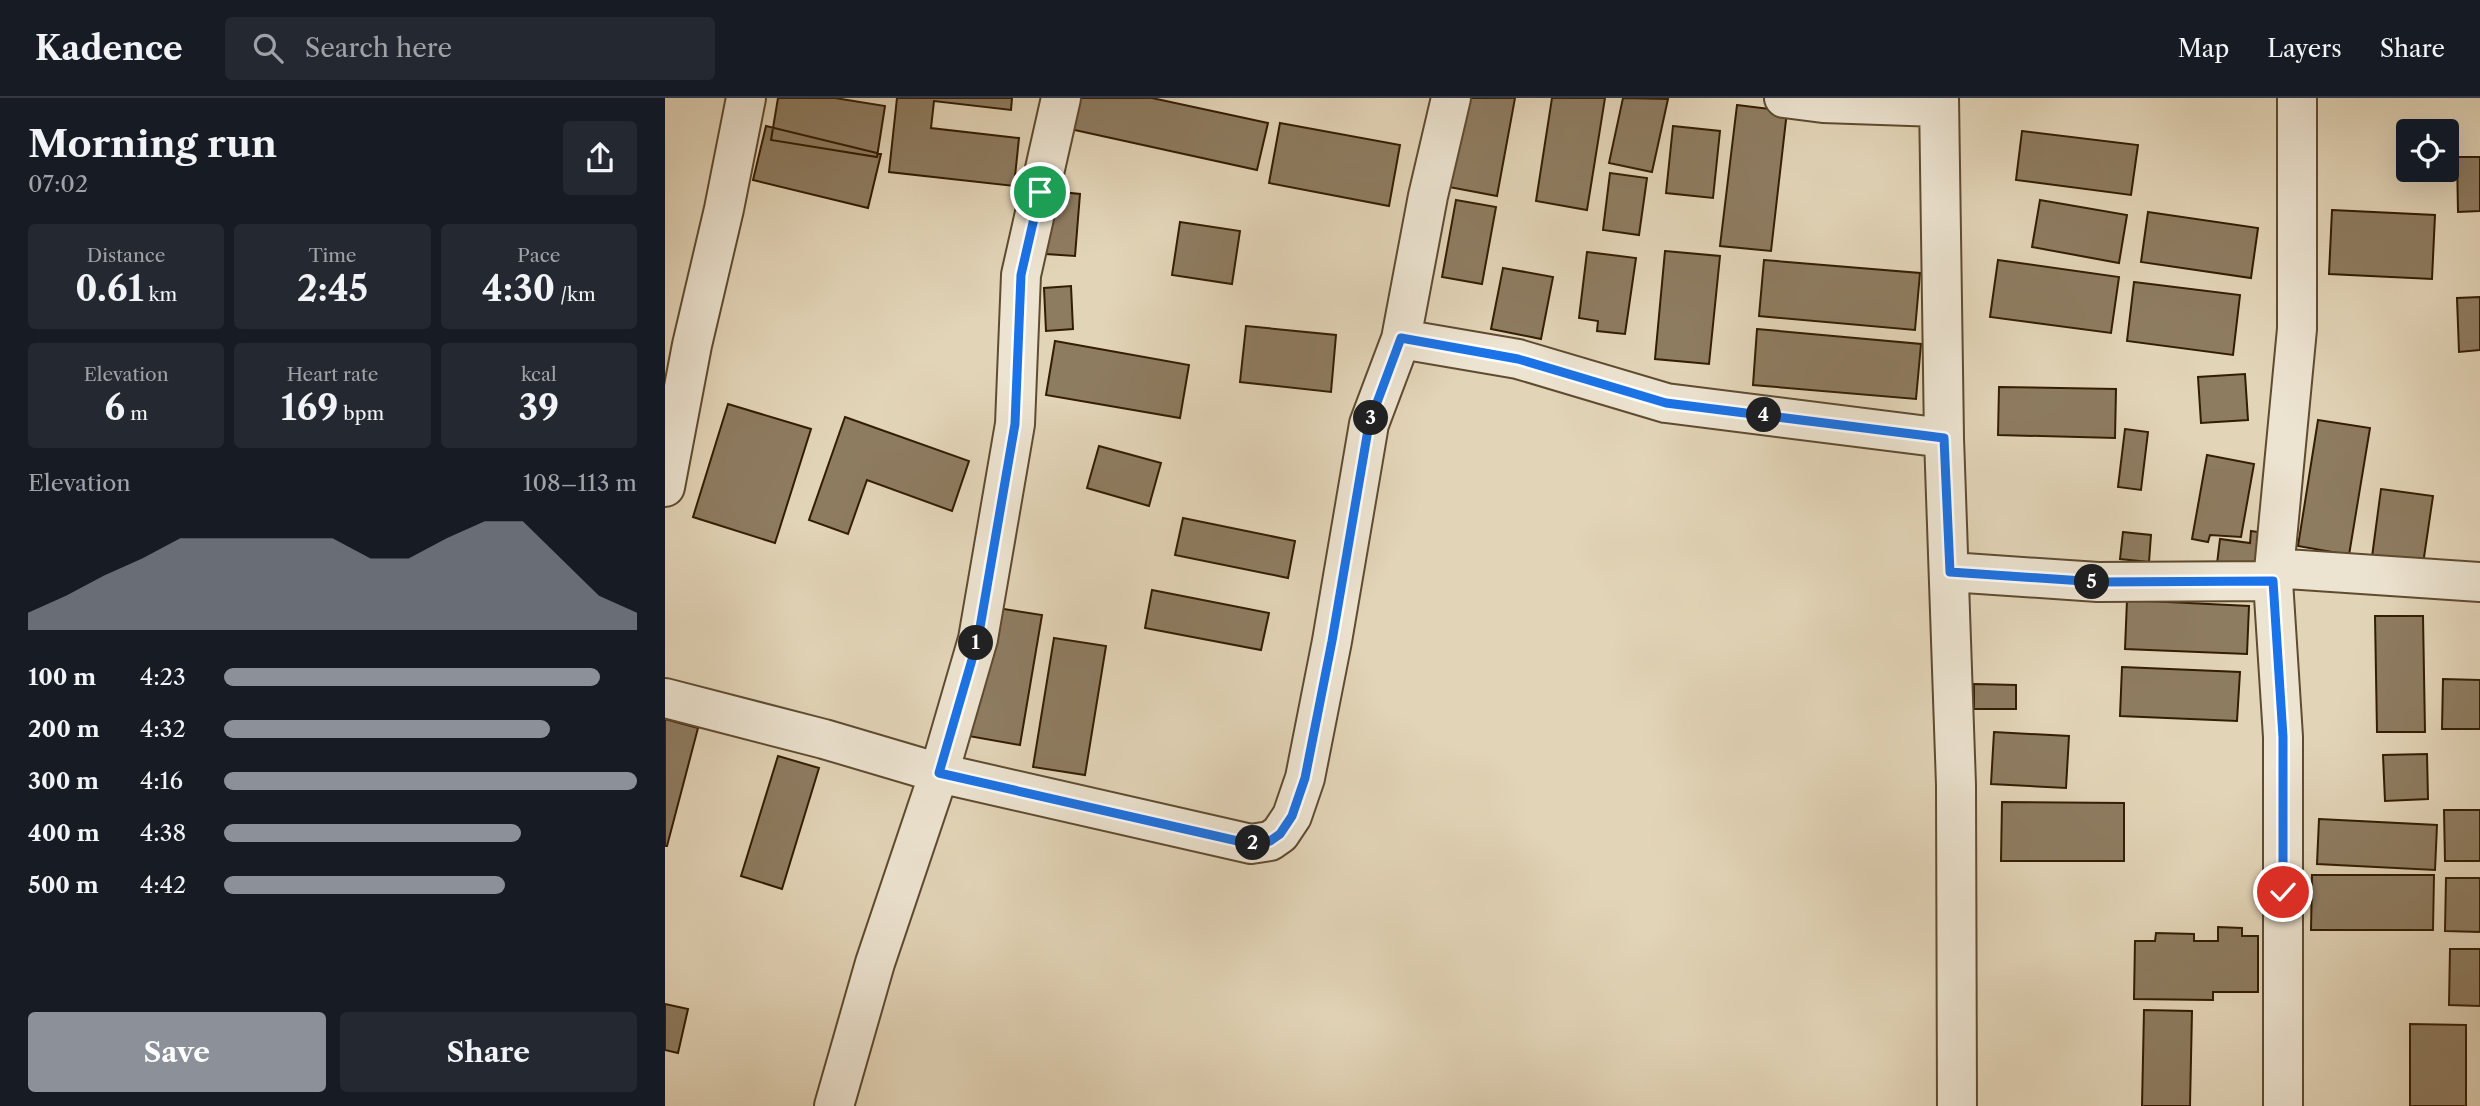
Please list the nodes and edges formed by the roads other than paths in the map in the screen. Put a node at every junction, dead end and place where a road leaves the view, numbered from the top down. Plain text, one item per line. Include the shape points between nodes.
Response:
1 (746, 98) edge
2 (1061, 98) edge
3 (1451, 98) edge
4 (1784, 98) edge
5 (2297, 98) edge
6 (1938, 102) edge
7 (1401, 338) junction
8 (1944, 438) junction
9 (665, 487) edge
10 (1950, 572) junction
11 (2273, 581) junction
12 (2480, 582) edge
13 (665, 698) edge
14 (939, 773) junction
15 (834, 1106) edge
16 (1957, 1106) edge
17 (2283, 1106) edge

1 - 9 street
2 - 14 street via 1021,275 1015,424 980,625
3 - 7 street
4 - 6 street via 1823,103
5 - 11 street via 2297,329
6 - 8 street
7 - 8 street via 1518,359 1666,403
7 - 14 street via 1369,424 1305,778 1292,816 1280,834 1251,844
8 - 10 street
10 - 11 street via 2098,582
10 - 16 street
11 - 12 street via 2286,569
11 - 17 street via 2283,737
13 - 14 street
14 - 15 street via 875,963

